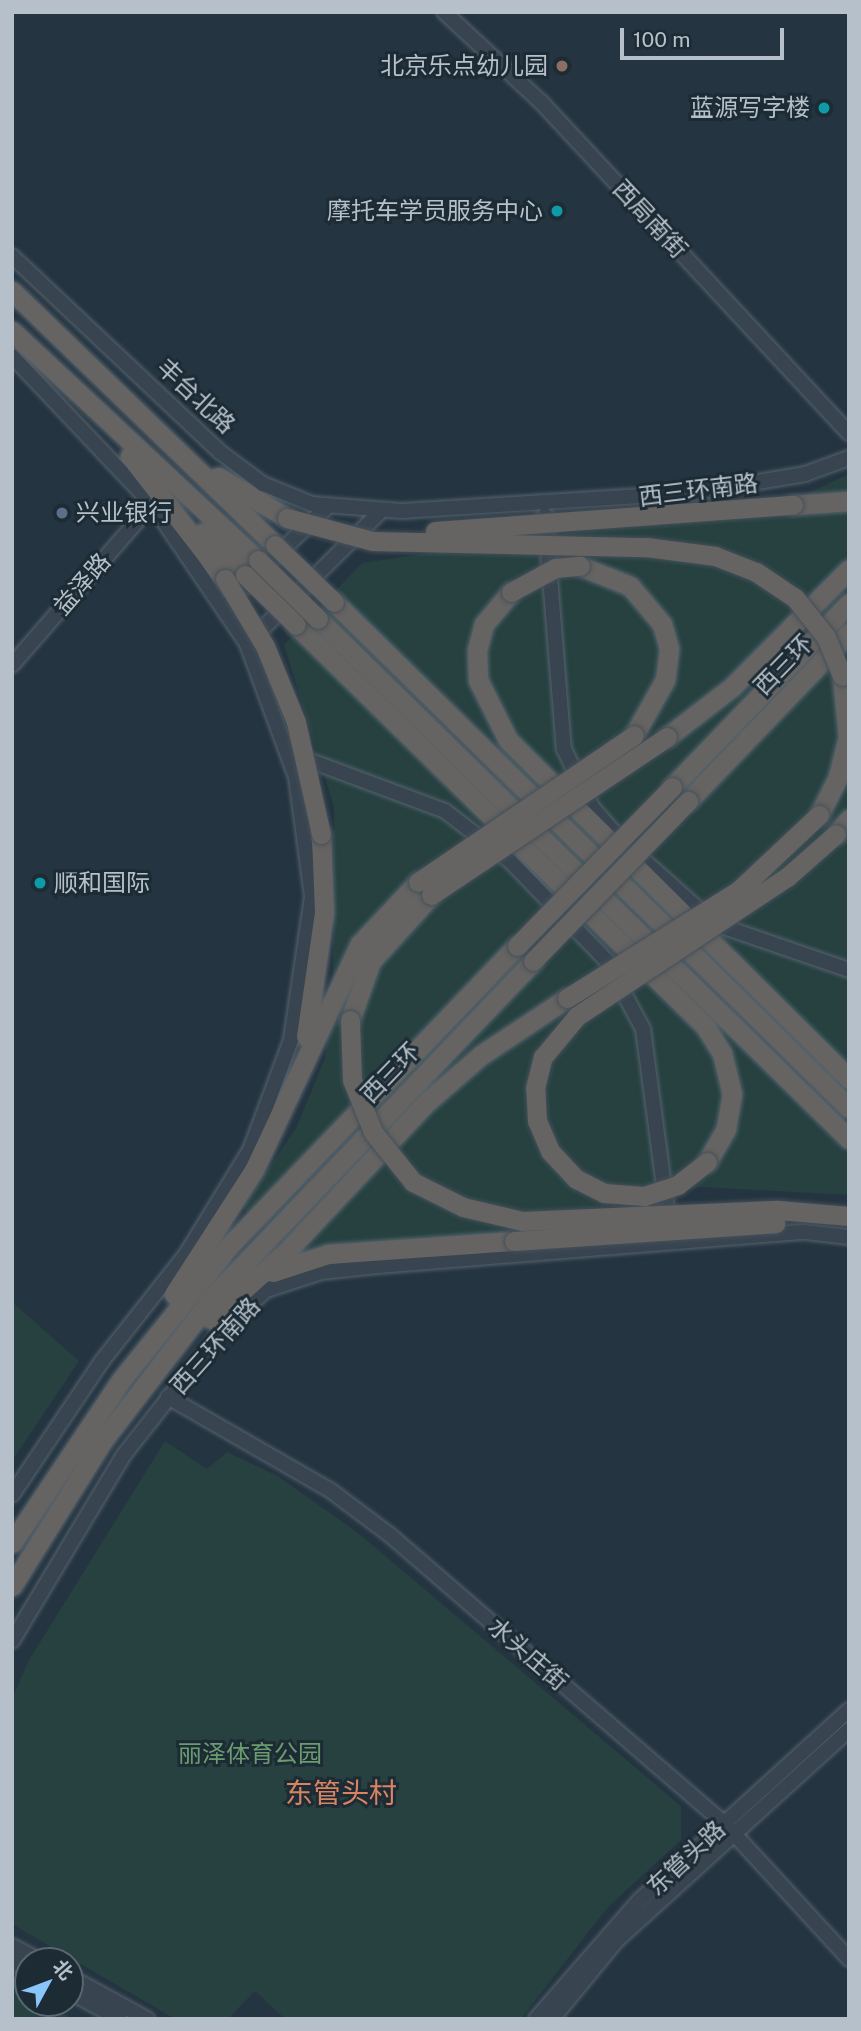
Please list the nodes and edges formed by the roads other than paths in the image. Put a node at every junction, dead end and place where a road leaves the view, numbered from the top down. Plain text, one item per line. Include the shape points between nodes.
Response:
1 (444, 12) edge
2 (12, 256) edge
3 (12, 291) edge
4 (12, 331) edge
5 (12, 356) edge
6 (80, 396) junction
7 (849, 433) edge
8 (181, 454) junction
9 (849, 458) edge
10 (157, 500) junction
11 (849, 501) edge
12 (544, 504) junction
13 (327, 507) junction
14 (380, 512) junction
15 (342, 534) junction
16 (252, 567) junction
17 (849, 569) edge
18 (849, 603) edge
19 (224, 605) junction
20 (849, 633) edge
21 (247, 643) junction
22 (12, 665) edge
23 (289, 752) junction
24 (843, 827) edge
25 (425, 888) junction
26 (849, 970) edge
27 (299, 1075) junction
28 (849, 1079) edge
29 (849, 1108) edge
30 (849, 1139) edge
31 (849, 1218) edge
32 (842, 1236) edge
33 (671, 1244) junction
34 (244, 1287) junction
35 (145, 1347) junction
36 (169, 1352) junction
37 (168, 1397) junction
38 (12, 1495) edge
39 (12, 1543) edge
40 (12, 1586) edge
41 (12, 1641) edge
42 (849, 1710) edge
43 (849, 1730) edge
44 (729, 1828) junction
45 (849, 1959) edge
46 (84, 1985) edge
47 (84, 2000) edge
48 (120, 2019) edge
49 (147, 2019) edge
50 (536, 2019) edge
51 (552, 2019) edge

1 - 7 street, 西局南街 via 541,102
2 - 13 street, 丰台北路 via 220,453 276,491
3 - 8 highway
4 - 6 highway
5 - 10 street
6 - 10 highway
6 - 16 highway
8 - 15 highway, bridge via 287,518
8 - 29 highway, bridge
9 - 12 street, 西三环南路 via 746,486
10 - 16 highway
10 - 19 street
10 - 22 street, 益泽路
10 - 27 highway, bridge via 225,579 265,646 296,722 321,834 319,974
11 - 15 highway, bridge
12 - 14 street, 西三环南路
12 - 26 street via 559,723 564,749 592,807 715,924
13 - 14 street, 丰台北路
13 - 19 street
14 - 21 street
15 - 34 highway, bridge via 372,541 646,547 715,556 756,572 794,598 826,637 842,676 848,737 819,816 739,890 481,1055 428,1101 286,1252
16 - 24 highway, bridge via 296,625 705,1026 725,1060 732,1094 726,1129 707,1162 678,1185 644,1196 604,1193 576,1179 550,1151 537,1121 535,1088 543,1057 577,1016 787,877
16 - 30 highway, bridge via 317,618
17 - 25 highway, bridge via 741,679 667,737
18 - 35 highway, 西三环, bridge via 230,1245
19 - 21 street
20 - 36 highway, 西三环, bridge via 250,1253
21 - 23 street
23 - 33 street via 446,811 510,861 606,960 643,1029
23 - 38 street via 312,897 291,1040 262,1123 187,1253 102,1361
25 - 27 highway via 360,944
25 - 28 highway, bridge via 634,735 665,680 669,649 662,624 630,586 580,566 555,568 510,592 484,624 477,650 478,680 508,740
25 - 31 highway, bridge via 371,961 350,1020 352,1080 373,1132 413,1182 463,1207 522,1221 778,1210
27 - 35 highway via 239,1196 157,1317
31 - 32 street
31 - 34 highway, bridge via 328,1254
32 - 33 street, 西三环南路
33 - 37 street, 西三环南路 via 300,1277 251,1301
34 - 36 highway via 194,1338
35 - 39 highway, 西三环
36 - 40 highway, 西三环 via 104,1439
37 - 41 street, 西三环南路 via 116,1466
37 - 44 street, 水头庄街 via 347,1502
42 - 44 street, 东管头路
43 - 44 street, 东管头路
44 - 45 street, 水头庄街
44 - 50 street, 东管头路 via 607,1934
44 - 51 street, 东管头路 via 616,1941
46 - 49 street
47 - 48 street

